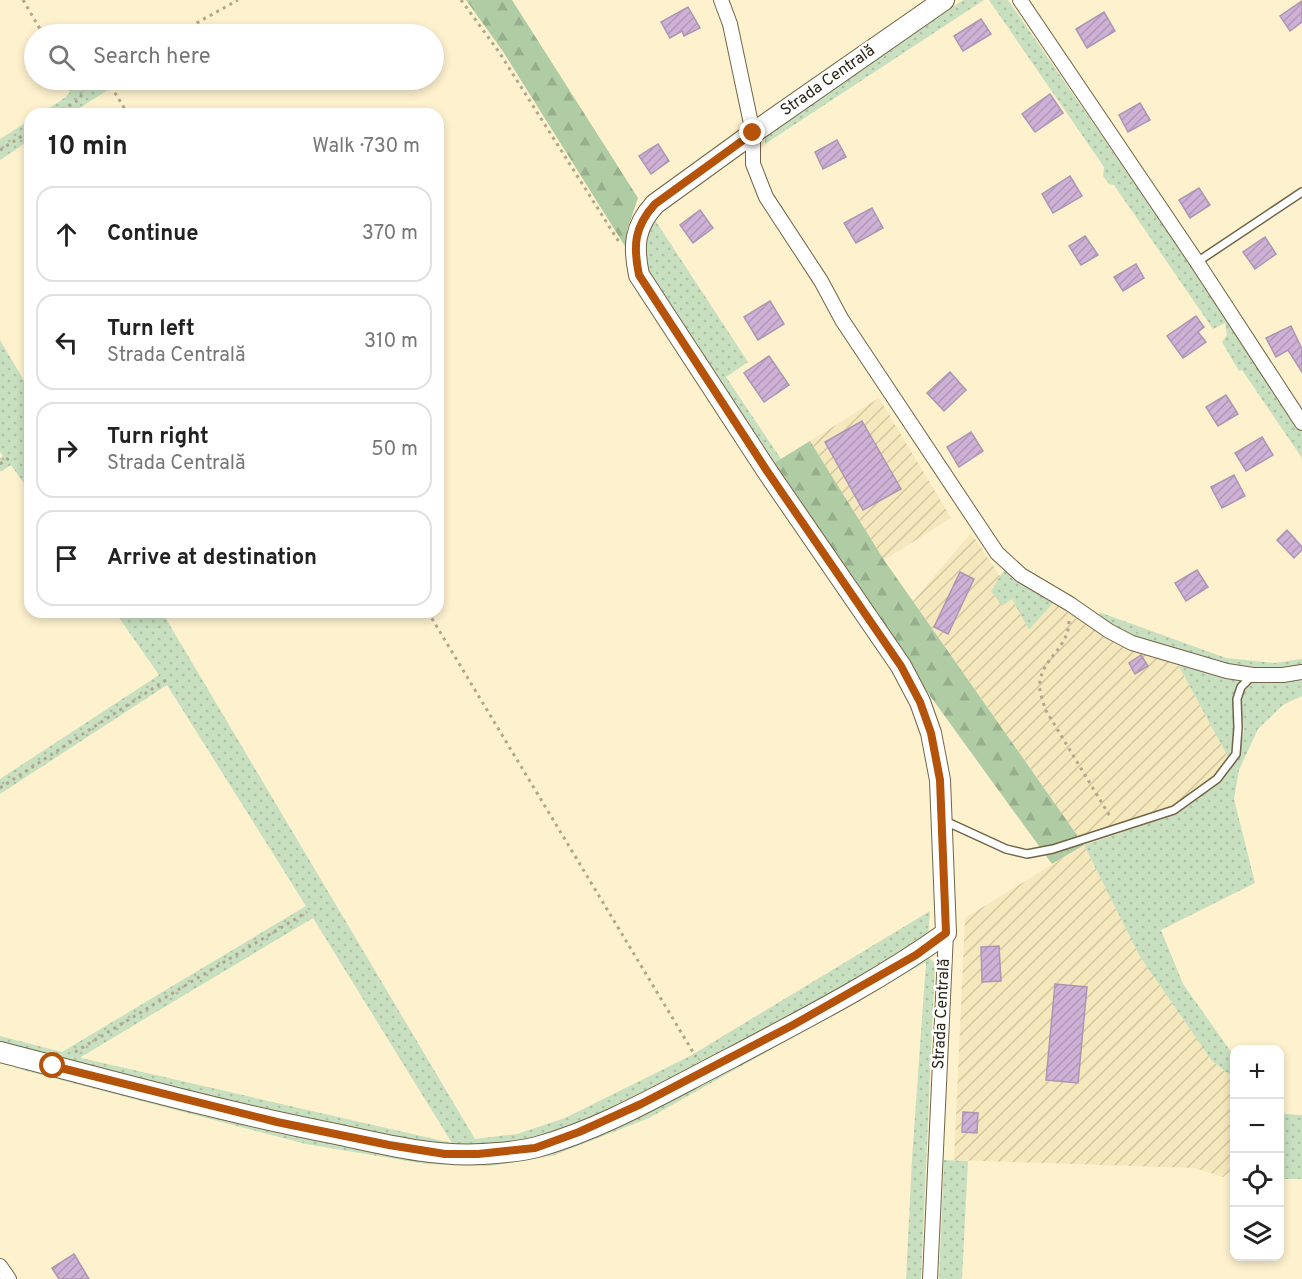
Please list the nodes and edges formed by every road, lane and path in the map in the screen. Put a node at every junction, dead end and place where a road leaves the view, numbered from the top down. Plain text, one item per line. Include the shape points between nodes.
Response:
1 (23, 0) edge
2 (238, 0) edge
3 (461, 0) edge
4 (721, 0) edge
5 (944, 0) edge
6 (1020, 0) edge
7 (37, 24) edge
8 (195, 24) edge
9 (83, 90) edge
10 (113, 90) edge
11 (66, 108) edge
12 (124, 108) edge
13 (753, 133) junction
14 (24, 135) edge
15 (0, 150) edge
16 (1302, 192) edge
17 (622, 248) dead end
18 (1197, 262) junction
19 (1302, 423) edge
20 (9, 458) dead end
21 (0, 464) edge
22 (1070, 604) junction
23 (432, 618) edge
24 (1302, 672) edge
25 (1253, 675) junction
26 (166, 680) dead end
27 (0, 788) edge
28 (942, 820) junction
29 (1118, 828) junction
30 (307, 912) dead end
31 (946, 933) junction
32 (0, 1052) edge
33 (53, 1066) junction
34 (705, 1071) junction
35 (0, 1266) edge
36 (9, 1279) edge
37 (930, 1279) edge

1 - 7 path
2 - 8 path
3 - 17 path via 499,52
4 - 13 street via 730,24
5 - 13 street, Strada Centrală
6 - 18 street
9 - 11 path via 80,99
10 - 12 path
13 - 22 street via 753,164 766,197 948,481 1009,566
13 - 28 street, Strada Centrală via 644,216 634,254 639,275 901,666 931,733 940,780
14 - 15 path
16 - 18 lane
18 - 19 street
20 - 21 path
22 - 25 street via 1132,643
22 - 29 path via 1069,627 1063,645 1046,664 1040,682 1041,697
23 - 34 path
24 - 25 street
25 - 29 lane via 1241,687 1237,699 1236,754 1217,779 1174,810
26 - 27 path
28 - 29 lane via 1006,849 1027,854
28 - 31 street, Strada Centrală
30 - 33 path
31 - 34 street via 916,955
31 - 37 street, Strada Centrală
32 - 33 street
33 - 34 street via 277,1122 445,1154 535,1148 641,1104
35 - 36 street

